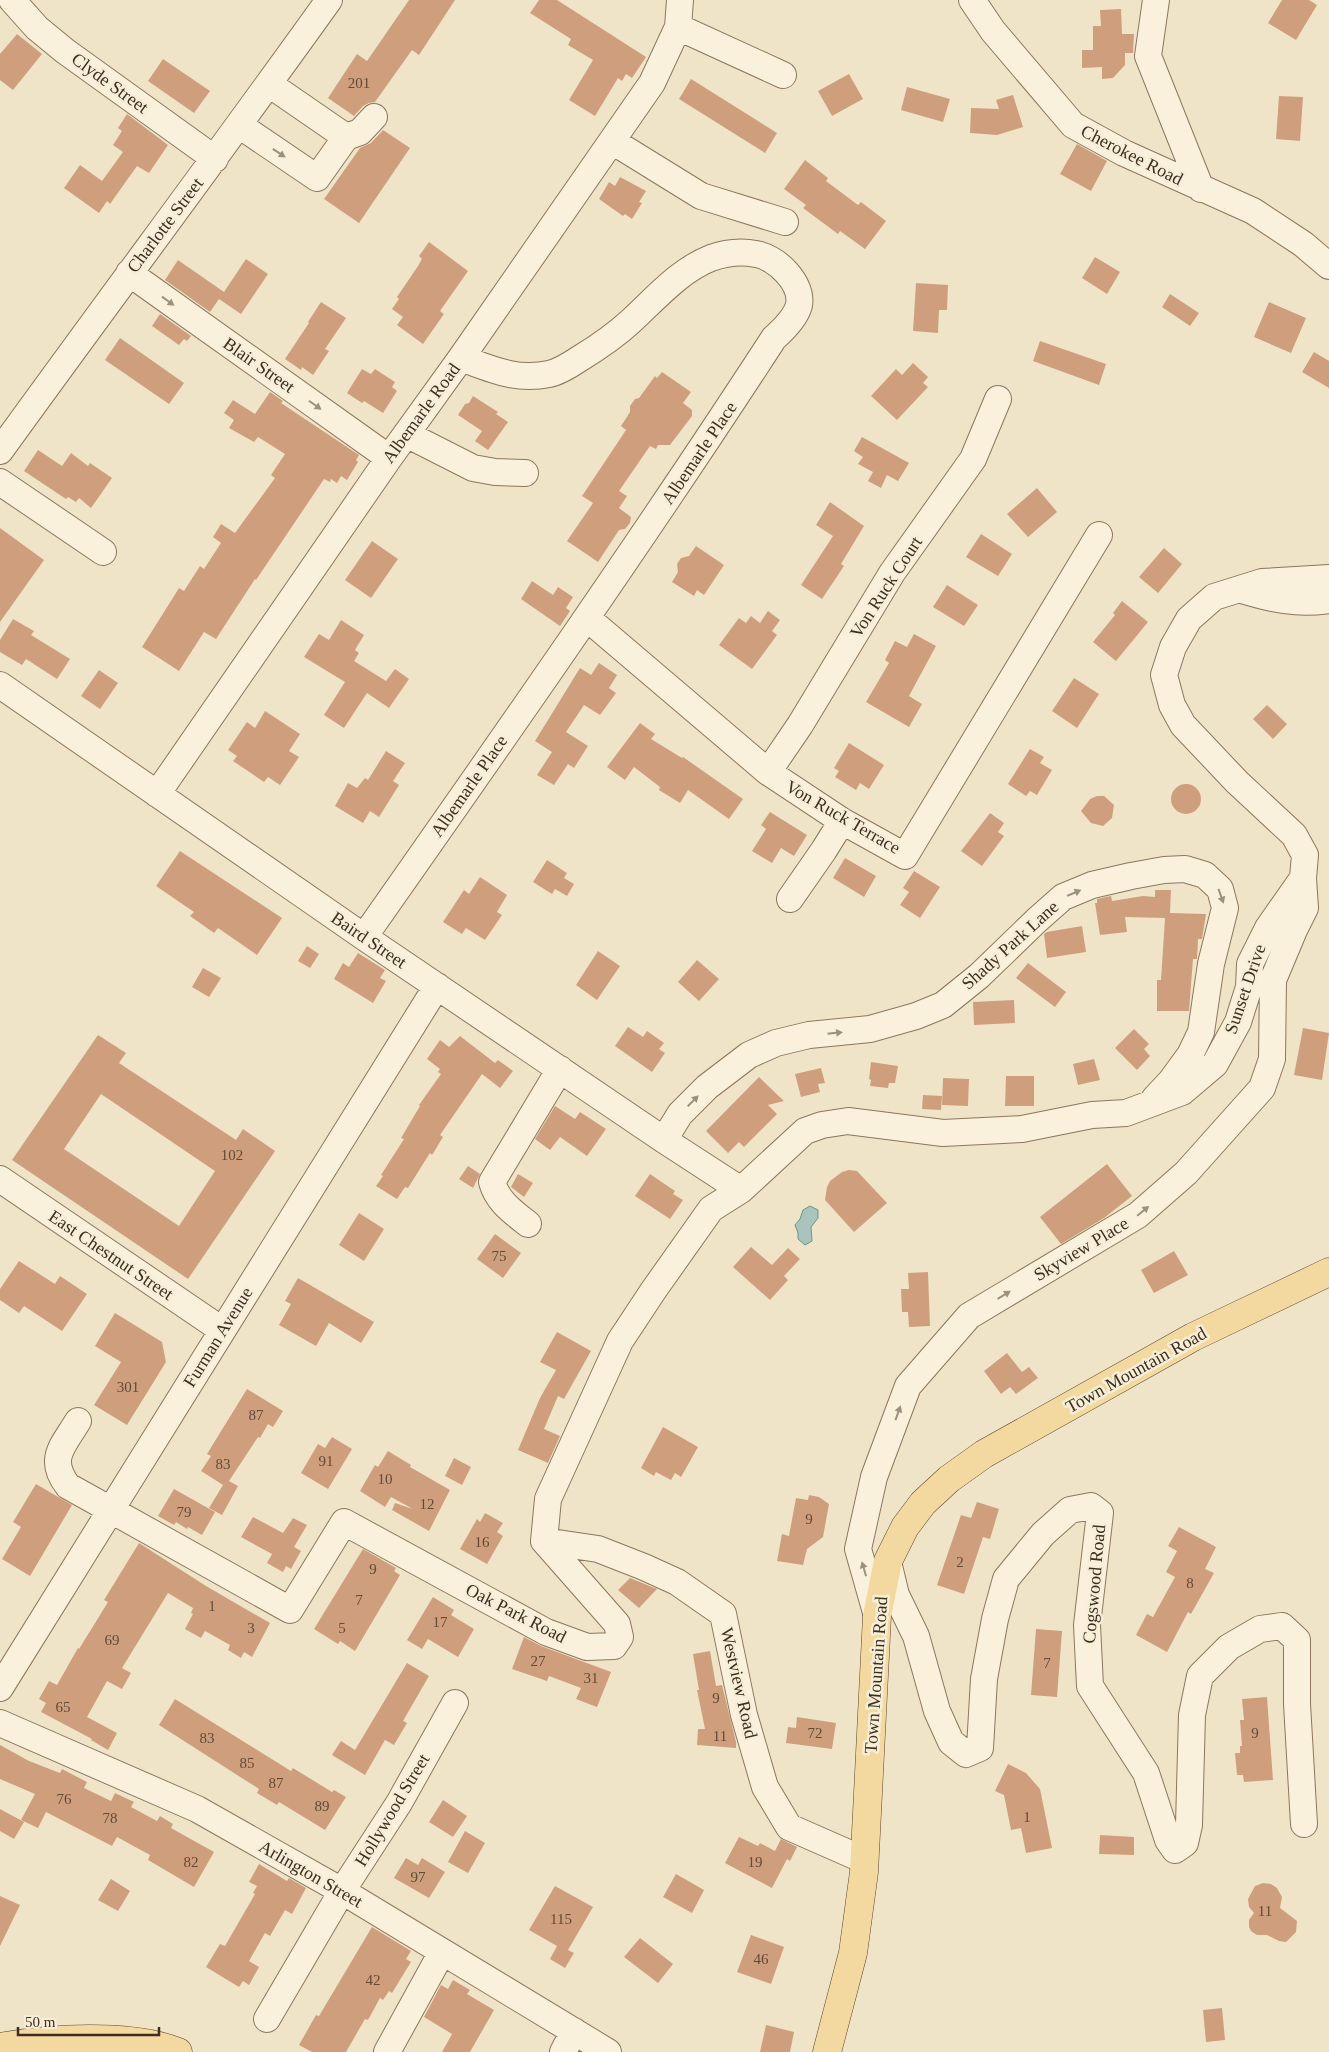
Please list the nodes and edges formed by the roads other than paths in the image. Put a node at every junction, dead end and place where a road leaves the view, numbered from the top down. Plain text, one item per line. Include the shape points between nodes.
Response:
1 (12, 0) edge
2 (680, 0) edge
3 (972, 0) edge
4 (1156, 0) edge
5 (317, 4) edge
6 (678, 27) junction
7 (783, 75) dead end
8 (269, 84) junction
9 (374, 117) dead end
10 (239, 125) junction
11 (346, 137) junction
12 (612, 141) junction
13 (214, 159) junction
14 (1201, 189) junction
15 (785, 222) dead end
16 (1329, 266) edge
17 (129, 273) junction
18 (461, 358) junction
19 (998, 399) dead end
20 (406, 434) junction
21 (0, 451) edge
22 (388, 458) junction
23 (525, 474) dead end
24 (0, 482) edge
25 (1099, 535) dead end
26 (102, 552) dead end
27 (1329, 578) edge
28 (1238, 589) junction
29 (1329, 600) edge
30 (587, 618) junction
31 (0, 686) edge
32 (768, 772) junction
33 (157, 794) junction
34 (842, 821) junction
35 (1302, 878) junction
36 (790, 899) dead end
37 (364, 937) junction
38 (437, 986) junction
39 (560, 1069) junction
40 (1150, 1104) junction
41 (664, 1140) junction
42 (0, 1179) edge
43 (742, 1190) junction
44 (528, 1224) dead end
45 (1329, 1272) edge
46 (222, 1330) junction
47 (78, 1421) dead end
48 (111, 1511) junction
49 (544, 1541) junction
50 (888, 1562) junction
51 (877, 1616) junction
52 (0, 1688) edge
53 (454, 1703) dead end
54 (0, 1723) edge
55 (1304, 1824) dead end
56 (864, 1860) junction
57 (342, 1891) junction
58 (442, 1952) junction
59 (267, 2019) dead end
60 (569, 2042) edge
61 (0, 2047) edge
62 (171, 2049) edge
63 (387, 2052) edge
64 (608, 2052) edge
65 (827, 2052) edge

1 - 13 street, Clyde Street via 37,28 65,51
2 - 6 street
3 - 14 street, Cherokee Road via 1073,125
4 - 14 street via 1148,56
5 - 8 street, Charlotte Street
6 - 7 street
6 - 12 street, Albemarle Road via 652,83
8 - 10 street, Charlotte Street
8 - 11 street
9 - 11 street via 360,132
10 -> 11 street via 317,178
10 - 13 street, Charlotte Street
12 - 15 street via 701,196
12 - 18 street, Albemarle Road
13 - 17 street, Charlotte Street
14 - 16 street, Cherokee Road via 1254,211
17 - 21 street, Charlotte Street
17 -> 22 street, Blair Street
18 - 20 street, Albemarle Road
18 - 30 street, Albemarle Place via 520,377 550,374 591,352 692,268 711,258 734,252 758,254 775,262 793,280 799,305 786,327 774,338
19 - 32 street, Von Ruck Court via 973,459 892,573
20 - 22 street, Albemarle Road
20 - 23 street via 473,468
22 - 33 street, Albemarle Road
24 - 26 street
25 - 34 street, Von Ruck Terrace via 905,856
27 - 28 street, Sunset Drive via 1262,582
28 - 29 street via 1278,600
28 - 35 street, Sunset Drive via 1214,596 1189,619 1172,647 1164,676 1172,705 1183,725 1294,835 1305,855
30 - 32 street, Von Ruck Terrace
30 - 37 street, Albemarle Place
31 - 33 street, Baird Street
32 - 34 street, Von Ruck Terrace
33 - 37 street, Baird Street
34 - 36 street
35 - 40 street, Sunset Drive via 1268,928 1250,964 1249,986 1238,1022 1215,1064 1182,1092
51 -> 35 street, Skyview Place via 858,1549 874,1477 908,1386 969,1316 1138,1215 1186,1173 1262,1088 1272,1059 1273,980 1305,908
37 - 38 street, Baird Street
38 - 39 street, Baird Street
38 - 46 street, Furman Avenue
39 - 41 street, Baird Street
39 - 44 street via 492,1182 505,1205
41 -> 40 street, Shady Park Lane via 680,1114 707,1087 749,1055 776,1043 809,1035 870,1029 943,1005 979,976 1063,897 1092,885 1131,876 1185,869 1205,875 1220,889 1225,908 1211,964 1201,1032 1171,1081
40 - 43 street, Sunset Drive via 1126,1113 1092,1115 1022,1129 943,1133 848,1121 822,1125 805,1131
41 - 43 street, Baird Street
42 - 46 street, East Chestnut Street
43 - 49 street via 711,1209 620,1341 548,1499
45 - 50 main road, Town Mountain Road via 1193,1337 984,1454 949,1479 923,1504 905,1527
46 - 48 street, Furman Avenue
47 - 48 street via 57,1456 59,1474 68,1486
48 - 49 street, Oak Park Road via 290,1610 344,1522 546,1632 587,1646 614,1646 620,1637 617,1624
48 - 52 street, Furman Avenue
49 - 56 street, Westview Road via 598,1549 644,1567 676,1582 723,1614 744,1715 765,1787 789,1827
50 - 51 main road, Town Mountain Road
50 - 55 street, Cogswood Road via 896,1595 916,1636 937,1711 951,1742 966,1754 980,1748 984,1679 1006,1580 1043,1534 1070,1510 1091,1506 1100,1513 1087,1625 1090,1686 1146,1773 1168,1840 1175,1850 1185,1843 1189,1825 1192,1715 1200,1676 1229,1647 1260,1629 1282,1626 1297,1640
51 - 56 main road, Town Mountain Road
53 - 57 street, Hollywood Street via 398,1803
54 - 57 street, Arlington Street via 197,1810
56 - 65 main road, Town Mountain Road via 853,1953
57 - 58 street, Arlington Street
57 - 59 street, Hollywood Street
58 - 60 street, Arlington Street
58 - 63 street
60 - 64 street, Arlington Street
61 - 62 main road via 83,2039

